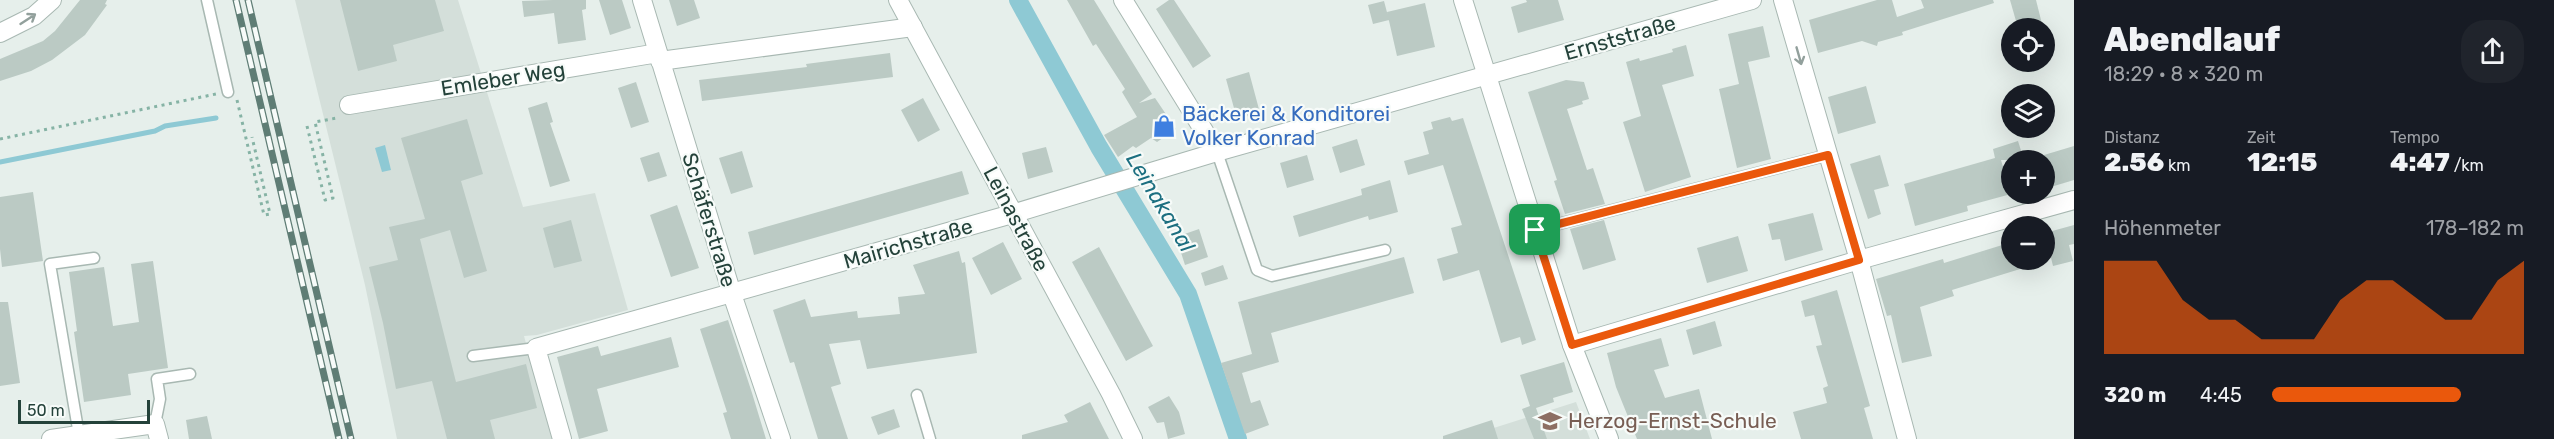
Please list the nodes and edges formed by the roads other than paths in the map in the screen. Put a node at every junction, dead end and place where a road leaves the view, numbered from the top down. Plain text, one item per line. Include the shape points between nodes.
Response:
1 (52, 0) edge
2 (207, 0) edge
3 (642, 0) edge
4 (898, 0) edge
5 (1123, 0) edge
6 (1463, 0) edge
7 (1752, 0) edge
8 (1783, 0) edge
9 (913, 27) junction
10 (0, 33) edge
11 (659, 57) junction
12 (1487, 77) junction
13 (228, 92) road end
14 (343, 111) road end
15 (1216, 152) junction
16 (1828, 155) junction
17 (2074, 200) edge
18 (1012, 214) junction
19 (1535, 230) junction
20 (1385, 250) dead end
21 (94, 258) dead end
22 (1859, 260) junction
23 (732, 294) junction
24 (1572, 345) junction
25 (536, 348) junction
26 (473, 356) dead end
27 (190, 374) dead end
28 (917, 395) dead end
29 (157, 431) edge
30 (78, 435) junction
31 (51, 439) edge
32 (562, 439) edge
33 (781, 439) edge
34 (930, 439) edge
35 (1133, 439) edge
36 (1610, 439) edge
37 (1907, 439) edge

10 -> 1 street via 27,20
2 - 13 lane
3 - 11 street, Schäferstraße
4 - 9 street, Leinastraße
5 - 15 street
6 - 12 street
7 - 12 street, Ernststraße
8 -> 16 street
9 - 11 street, Emleber Weg
9 - 18 street, Leinastraße
11 - 14 street, Emleber Weg
11 - 23 street, Schäferstraße
12 - 15 street, Mairichstraße
12 - 19 street
15 - 18 street, Mairichstraße
15 - 20 lane via 1257,270 1272,276
16 - 19 lane
16 - 22 street
17 - 22 street
18 - 23 street, Mairichstraße
18 - 35 street, Leinastraße
19 - 24 street
21 - 30 lane via 50,264
22 - 24 street
22 - 37 street
23 - 25 street, Mairichstraße
23 - 33 street, Schäferstraße
24 - 36 street
25 - 26 lane
25 - 32 street
27 - 29 lane via 157,379
28 - 34 lane
29 - 30 street
30 - 31 street

